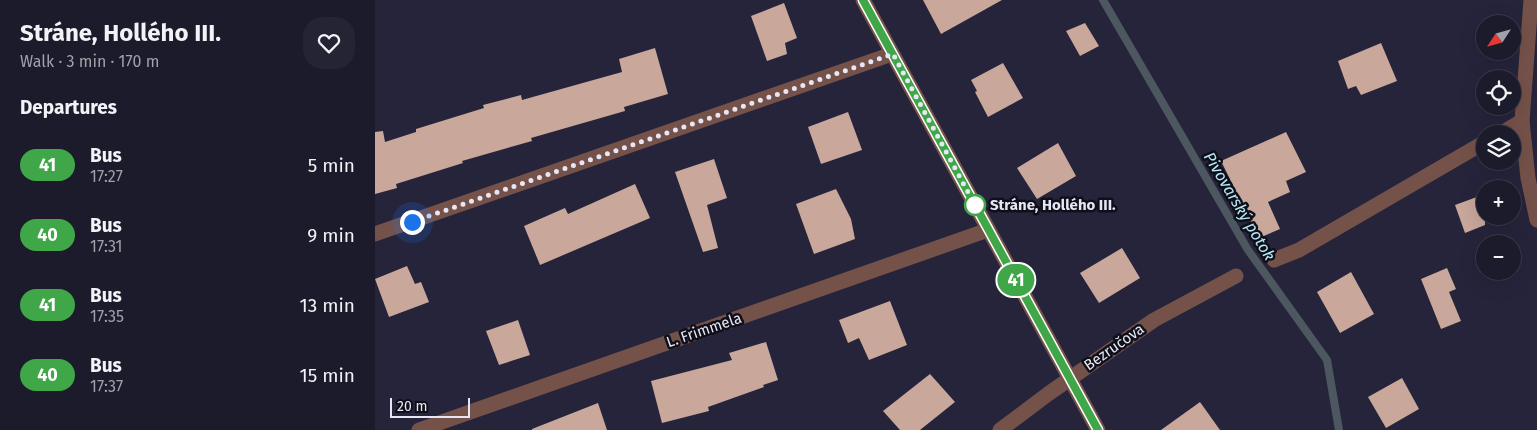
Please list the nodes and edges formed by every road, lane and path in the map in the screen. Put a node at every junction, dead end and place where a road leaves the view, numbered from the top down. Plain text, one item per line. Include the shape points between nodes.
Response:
1 (863, 0) edge
2 (1531, 0) edge
3 (893, 54) junction
4 (1522, 121) junction
5 (1515, 125) edge
6 (1476, 147) edge
7 (1537, 220) edge
8 (989, 230) junction
9 (375, 234) edge
10 (1274, 260) dead end
11 (1236, 276) dead end
12 (1070, 379) junction
13 (419, 430) edge
14 (1000, 430) edge
15 (1098, 430) edge

1 - 3 street
2 - 4 street
3 - 8 street
3 - 9 street
4 - 5 street
4 - 7 street via 1528,178
6 - 10 street via 1299,250
8 - 12 street
8 - 13 street, L. Frimmela
11 - 12 street, Bezručova via 1153,320
12 - 14 street, Bezručova
12 - 15 street

